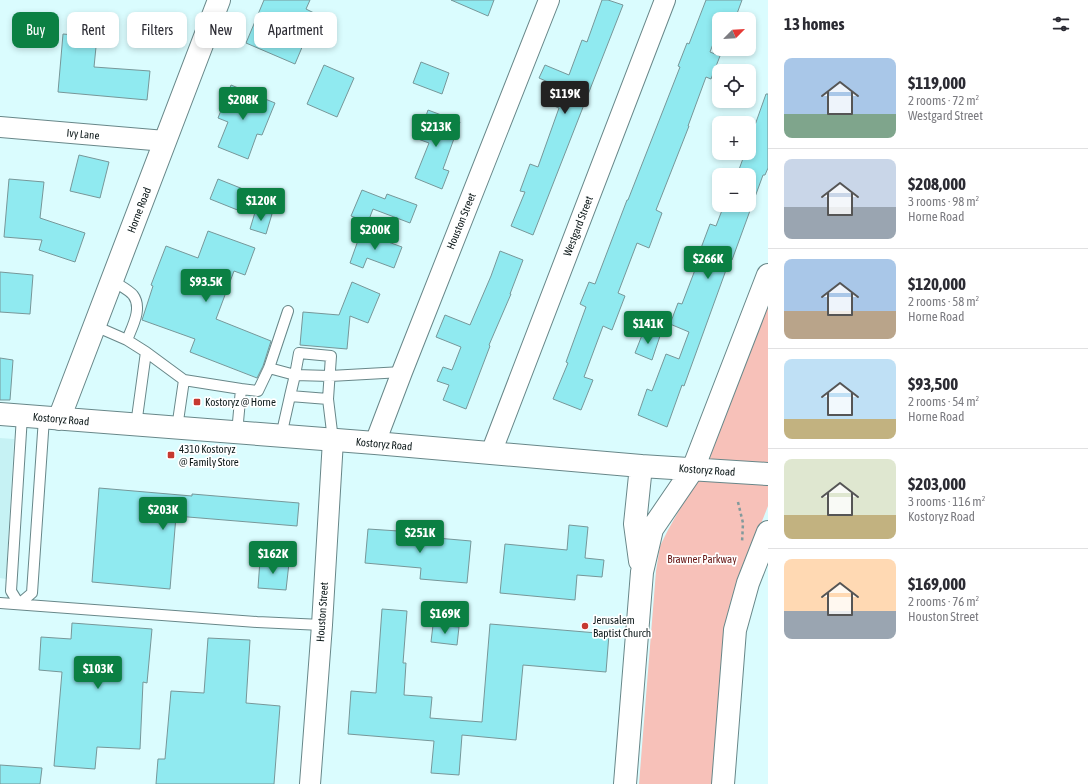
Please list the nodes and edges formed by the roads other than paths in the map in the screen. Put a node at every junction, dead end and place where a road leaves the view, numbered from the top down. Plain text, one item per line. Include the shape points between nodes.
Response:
1 (218, 0) edge
2 (549, 0) edge
3 (665, 0) edge
4 (0, 127) edge
5 (165, 141) junction
6 (768, 274) edge
7 (112, 280) junction
8 (288, 311) dead end
9 (94, 326) junction
10 (127, 340) junction
11 (146, 352) junction
12 (269, 368) junction
13 (402, 372) junction
14 (295, 374) junction
15 (330, 376) junction
16 (184, 380) junction
17 (241, 388) junction
18 (290, 396) junction
19 (328, 399) junction
20 (0, 414) edge
21 (22, 416) junction
22 (52, 418) junction
23 (136, 425) junction
24 (177, 428) junction
25 (237, 433) junction
26 (281, 436) junction
27 (333, 440) junction
28 (375, 443) junction
29 (491, 453) junction
30 (641, 466) junction
31 (692, 469) junction
32 (768, 474) edge
33 (768, 532) edge
34 (642, 572) junction
35 (0, 603) edge
36 (19, 604) junction
37 (322, 625) junction
38 (310, 784) edge
39 (625, 784) edge
40 (723, 784) edge

1 - 5 main road, Horne Road
2 - 13 street, Houston Street
3 - 29 street, Westgard Street
4 - 5 street, Ivy Lane
5 - 7 main road, Horne Road
6 - 31 main road
7 - 9 main road, Horne Road
7 - 10 lane via 132,295 137,304
8 - 12 lane
9 - 10 lane
9 - 22 main road, Horne Road
10 - 11 lane
11 - 16 lane
11 - 23 lane
12 - 14 lane
12 - 17 lane via 258,391
13 - 15 lane
13 - 28 street, Houston Street
14 - 15 lane
14 - 15 lane via 299,353 331,356
14 - 18 lane
15 - 19 lane
16 - 17 lane
16 - 24 lane
17 - 25 lane
18 - 19 lane
18 - 26 lane
19 - 27 lane
20 - 21 main road, Kostoryz Road
21 - 22 main road, Kostoryz Road
21 - 36 lane via 12,591
22 - 23 main road, Kostoryz Road
22 - 36 lane via 32,593
23 - 24 main road, Kostoryz Road
24 - 25 main road, Kostoryz Road
25 - 26 main road, Kostoryz Road
26 - 27 main road, Kostoryz Road
27 - 28 main road, Kostoryz Road
27 - 37 street, Houston Street
28 - 29 main road, Kostoryz Road
29 - 30 main road, Kostoryz Road
30 - 31 main road, Kostoryz Road
30 - 34 main road via 635,524
31 - 32 main road, Kostoryz Road
31 - 34 main road via 652,529
33 - 40 main road via 748,584 735,630
34 - 39 main road
35 - 36 lane
36 - 37 lane
37 - 38 street, Houston Street

